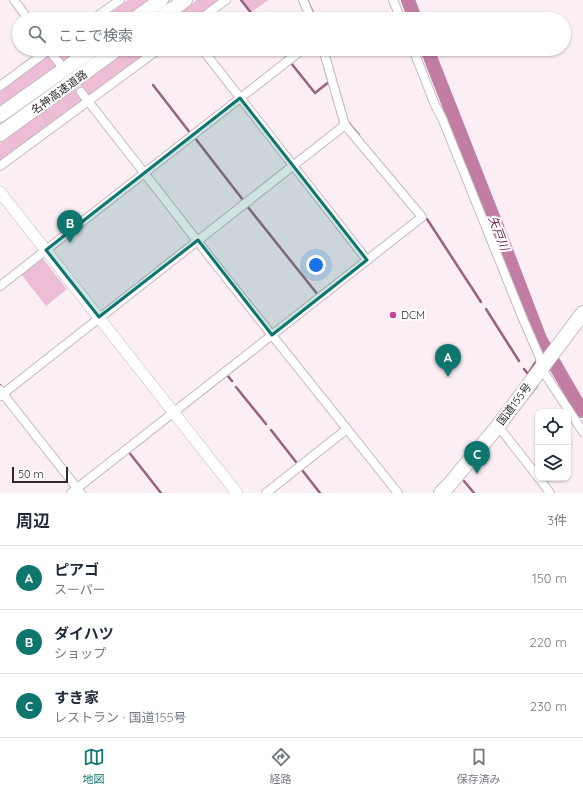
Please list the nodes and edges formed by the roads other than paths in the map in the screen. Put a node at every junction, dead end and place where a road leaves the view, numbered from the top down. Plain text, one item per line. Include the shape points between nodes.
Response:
1 (14, 0) edge
2 (120, 0) edge
3 (161, 0) edge
4 (185, 0) edge
5 (226, 0) edge
6 (303, 0) edge
7 (393, 0) edge
8 (23, 12) edge
9 (103, 12) edge
10 (145, 12) edge
11 (169, 12) edge
12 (210, 12) edge
13 (309, 12) edge
14 (398, 12) edge
15 (41, 56) edge
16 (55, 56) edge
17 (83, 56) edge
18 (107, 56) edge
19 (149, 56) edge
20 (207, 56) edge
21 (294, 56) edge
22 (325, 56) edge
23 (416, 56) edge
24 (60, 64) dead end
25 (0, 86) edge
26 (81, 92) dead end
27 (240, 98) junction
28 (88, 101) junction
29 (0, 115) edge
30 (345, 125) junction
31 (0, 134) edge
32 (293, 165) junction
33 (0, 166) edge
34 (144, 173) junction
35 (0, 192) edge
36 (198, 240) junction
37 (46, 250) junction
38 (367, 260) junction
39 (0, 286) edge
40 (583, 313) edge
41 (99, 317) junction
42 (272, 335) junction
43 (542, 366) junction
44 (1, 393) edge
45 (174, 412) junction
46 (498, 426) junction
47 (347, 429) junction
48 (583, 432) edge
49 (535, 474) edge
50 (540, 481) edge
51 (76, 491) edge
52 (237, 493) edge
53 (266, 493) edge
54 (398, 493) edge
55 (441, 493) edge
56 (550, 493) edge

1 - 8 street
2 - 9 street
3 - 10 highway
4 - 11 highway
5 - 12 street
6 - 13 street
7 - 14 street
15 - 25 street
16 - 24 street
17 - 29 highway, 名神高速道路
18 - 31 highway, 名神高速道路
19 - 28 street
20 - 27 street
21 - 27 street
22 - 30 street
23 - 43 street
26 - 28 street
27 - 32 street
27 - 34 street
28 - 33 street
28 - 34 street
30 - 32 street
30 - 38 street via 422,217
32 - 36 street
32 - 38 street
34 - 36 street
34 - 37 street
35 - 37 street
36 - 41 street
36 - 42 street
37 - 39 street
37 - 41 street
38 - 42 street
40 - 43 highway, 国道155号
41 - 44 street
41 - 45 street
42 - 45 street
42 - 47 street
43 - 46 highway, 国道155号
43 - 48 street
44 - 51 street
45 - 51 street
45 - 52 street
46 - 49 street
46 - 55 highway, 国道155号
47 - 53 street
47 - 54 street
50 - 56 street

